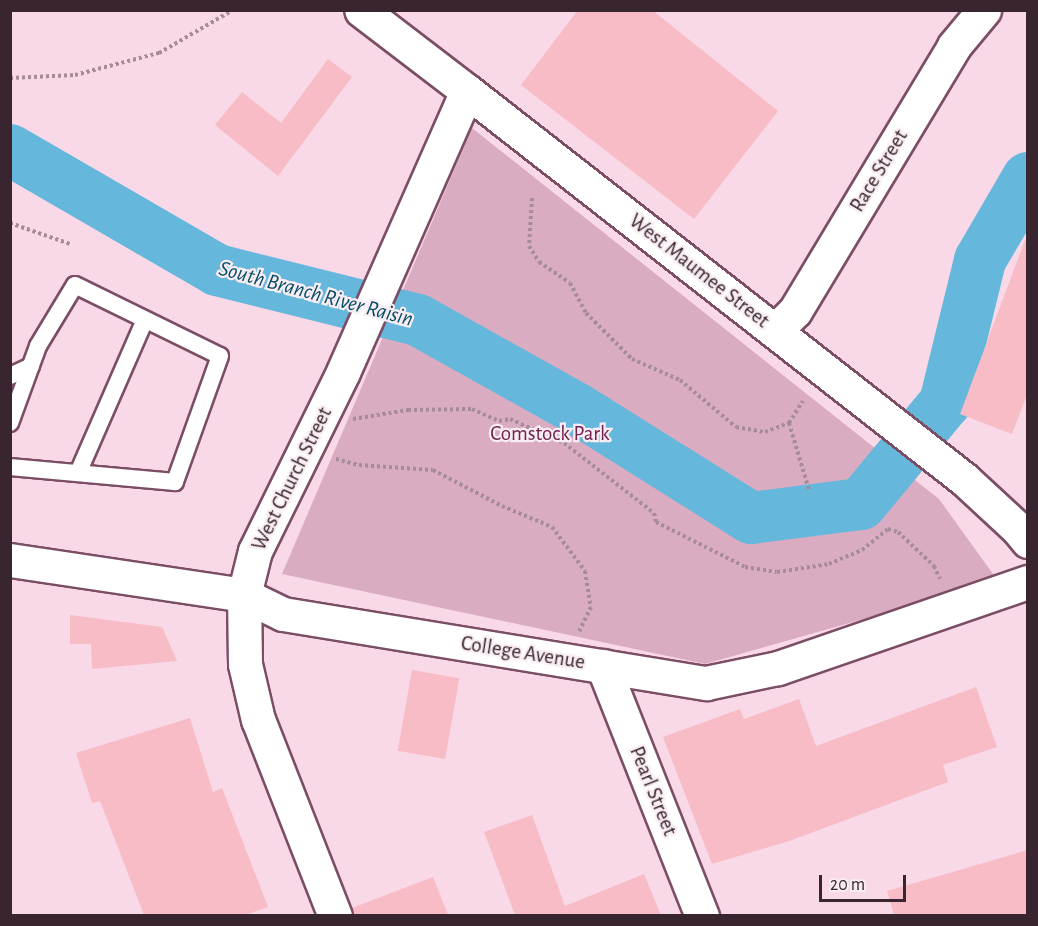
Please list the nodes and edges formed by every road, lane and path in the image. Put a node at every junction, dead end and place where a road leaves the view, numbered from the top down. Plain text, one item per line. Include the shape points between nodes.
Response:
1 (233, 10) edge
2 (361, 10) edge
3 (984, 10) edge
4 (10, 78) edge
5 (467, 91) junction
6 (532, 198) dead end
7 (10, 223) edge
8 (70, 244) dead end
9 (145, 320) junction
10 (775, 331) junction
11 (31, 366) junction
12 (10, 376) edge
13 (803, 401) dead end
14 (348, 418) dead end
15 (10, 423) edge
16 (789, 423) junction
17 (332, 458) dead end
18 (10, 467) edge
19 (78, 473) junction
20 (809, 490) dead end
21 (1028, 541) edge
22 (10, 560) edge
23 (941, 581) dead end
24 (1028, 582) edge
25 (244, 595) junction
26 (578, 634) dead end
27 (603, 666) junction
28 (335, 915) edge
29 (702, 915) edge

1 - 4 path via 159,53 75,75
2 - 5 street, West Maumee Street
3 - 10 street, Race Street via 954,46 795,311
5 - 10 street, West Maumee Street
5 - 25 street, West Church Street via 343,372 255,551
6 - 16 path via 529,246 539,262 570,283 586,313 632,359 680,380 736,427 765,432
7 - 8 path
9 - 11 lane via 75,285 38,346
9 - 19 lane
9 - 19 lane via 220,356 175,482
10 - 21 street, West Maumee Street via 964,479
11 - 12 lane
11 - 15 lane
13 - 16 path
14 - 23 path via 408,410 472,409 564,443 654,513 656,522 745,567 777,572 830,564 862,550 888,529 898,532 934,566
16 - 20 path
17 - 26 path via 359,465 433,470 552,527 585,571 591,607
18 - 19 lane
22 - 25 street, College Avenue
24 - 27 street, College Avenue via 777,668 706,683
25 - 27 street, College Avenue via 283,614
25 - 28 street, West Church Street via 245,664 258,720
27 - 29 street, Pearl Street

